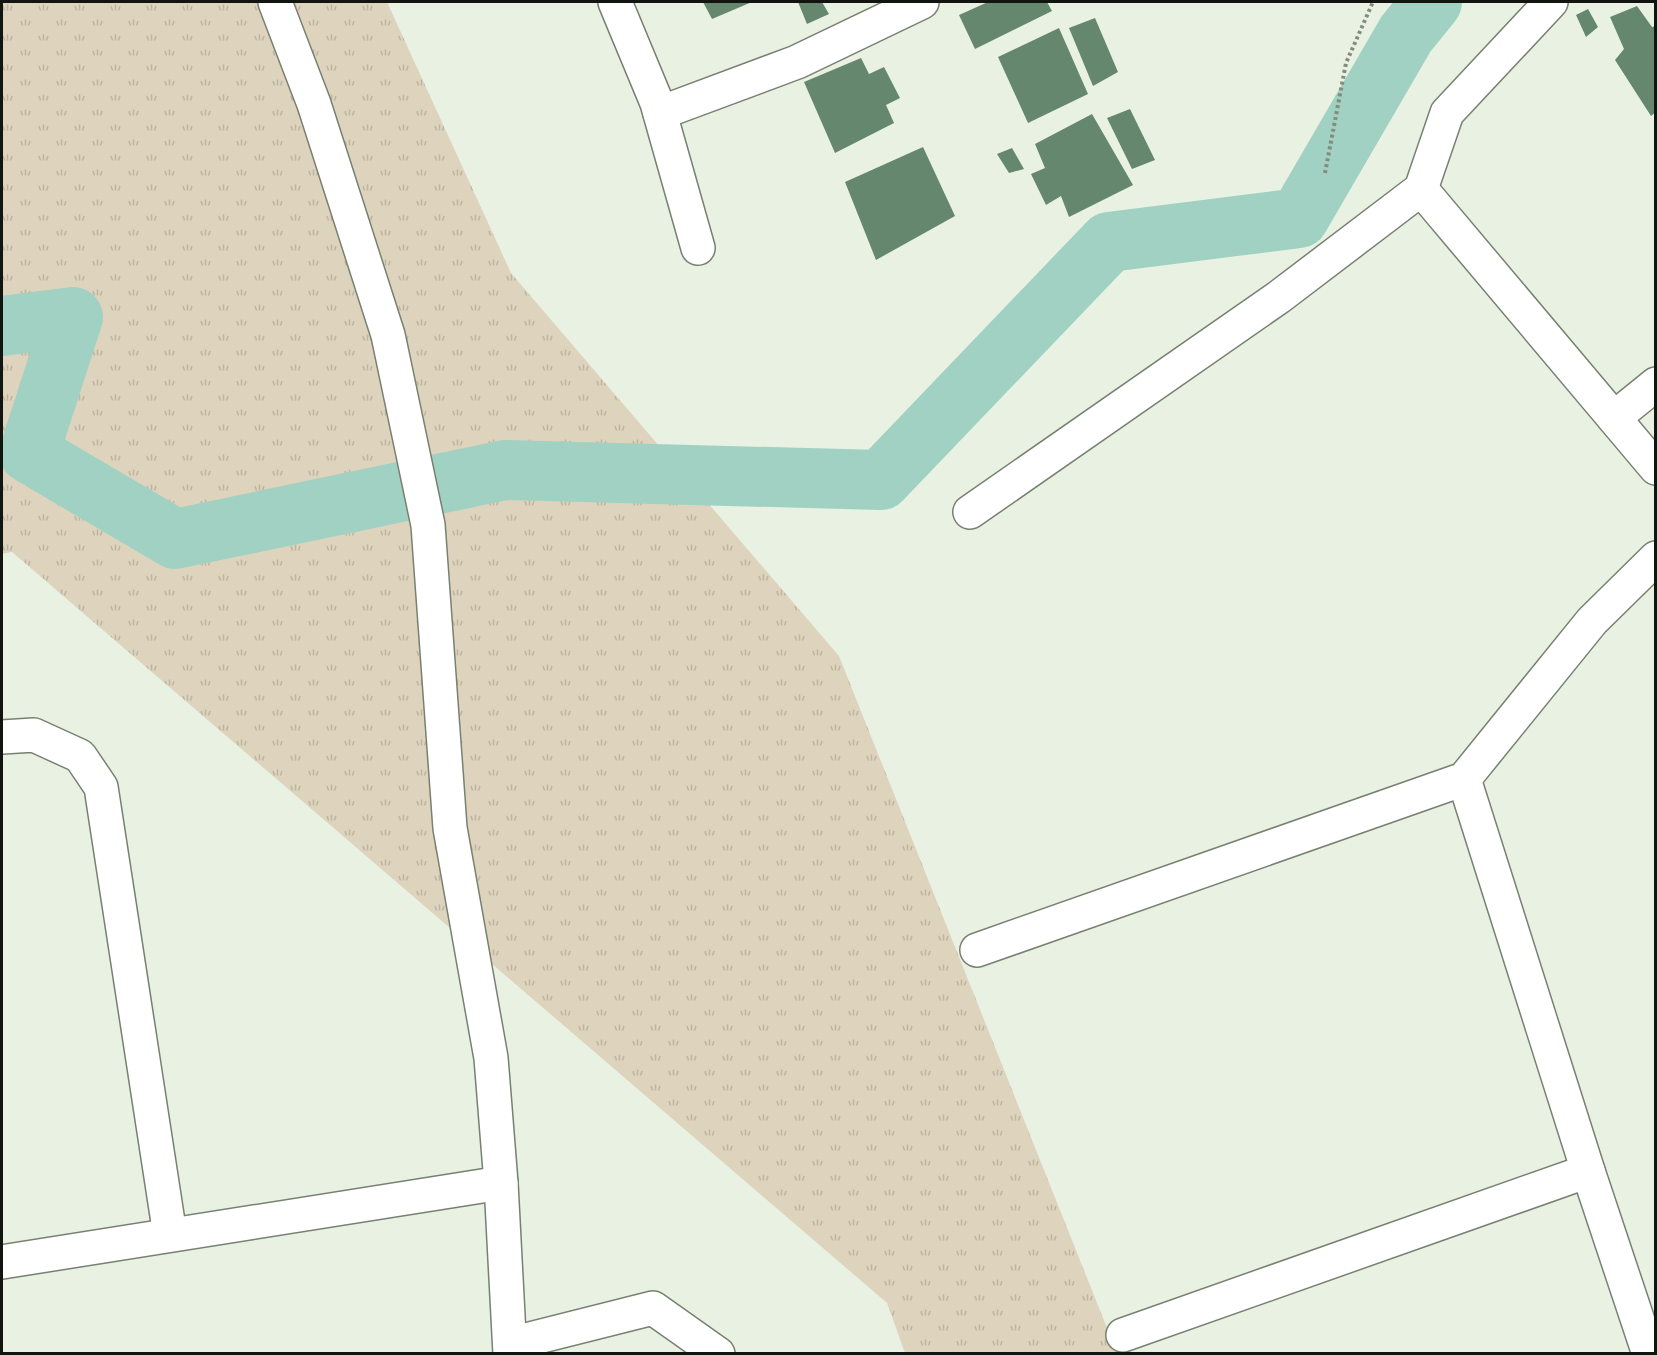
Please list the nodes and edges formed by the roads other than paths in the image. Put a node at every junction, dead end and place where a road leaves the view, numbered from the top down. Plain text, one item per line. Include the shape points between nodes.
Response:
1 (274, 2) edge
2 (615, 2) edge
3 (922, 2) edge
4 (1551, 2) edge
5 (660, 113) junction
6 (1421, 189) junction
7 (698, 248) dead end
8 (1656, 384) edge
9 (1614, 418) junction
10 (1656, 468) edge
11 (970, 512) dead end
12 (1656, 558) edge
13 (2, 737) edge
14 (1464, 778) junction
15 (977, 950) dead end
16 (1588, 1171) junction
17 (501, 1184) junction
18 (170, 1235) junction
19 (2, 1263) edge
20 (1123, 1335) dead end
21 (510, 1349) edge
22 (718, 1353) edge
23 (1649, 1353) edge

1 - 17 street via 314,104 388,335 428,525 450,828 491,1058
2 - 5 street
3 - 5 street via 797,62
4 - 6 street via 1447,112
5 - 7 street
6 - 9 street
6 - 11 street via 1279,297
8 - 9 street
9 - 10 street
12 - 14 street via 1592,621
13 - 18 street via 34,735 80,756 101,787
14 - 15 street
14 - 16 street
16 - 20 street
16 - 23 street
17 - 18 street
17 - 21 street
18 - 19 street
21 - 22 street via 653,1308

